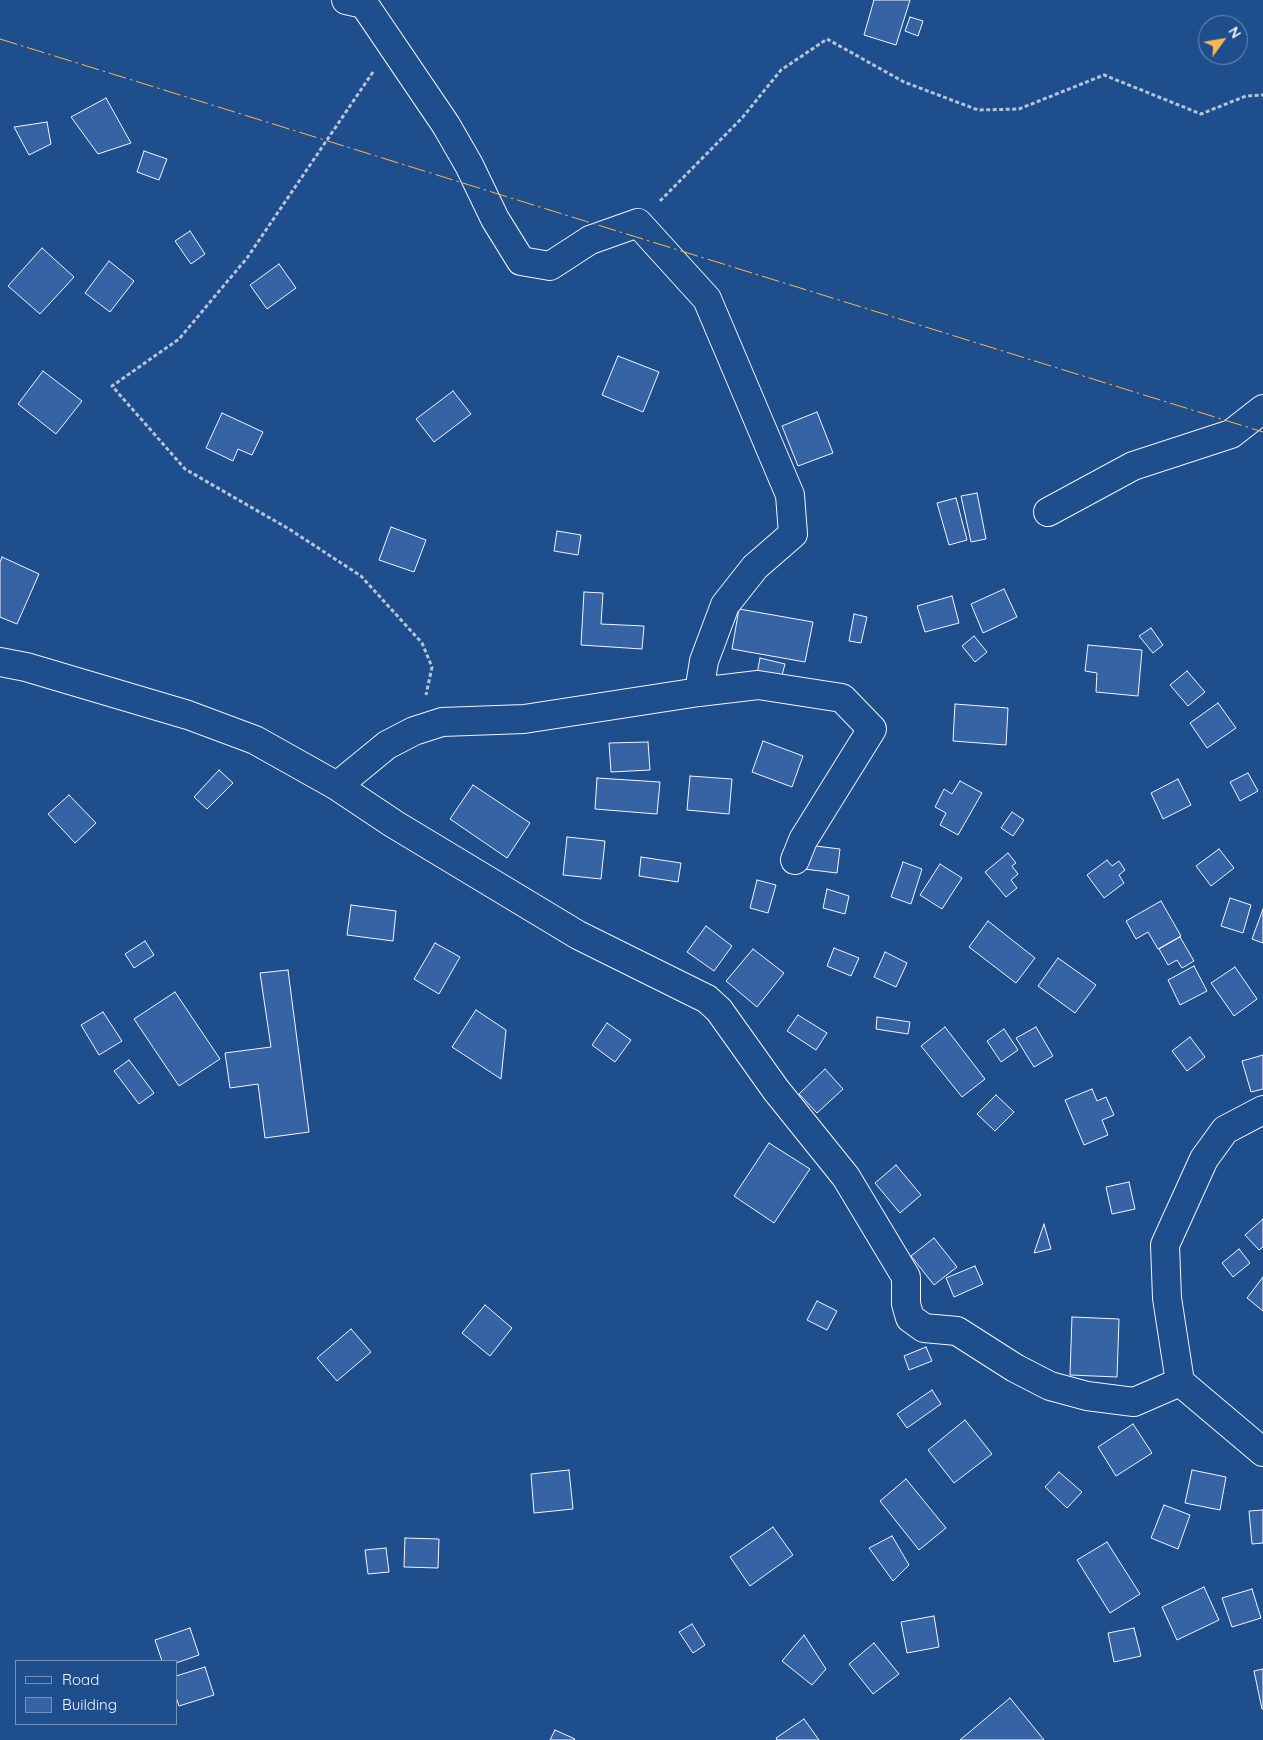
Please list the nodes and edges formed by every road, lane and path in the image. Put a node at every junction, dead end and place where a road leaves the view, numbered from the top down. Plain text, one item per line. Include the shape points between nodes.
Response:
1 (346, 0) edge
2 (391, 45) junction
3 (1263, 95) edge
4 (638, 223) junction
5 (1263, 409) edge
6 (1048, 512) dead end
7 (0, 662) edge
8 (700, 692) junction
9 (418, 730) junction
10 (337, 786) junction
11 (795, 860) dead end
12 (1263, 1110) edge
13 (1180, 1382) junction
14 (1263, 1452) edge

1 - 2 street via 364,4
2 - 4 street via 446,125 521,261 550,266 590,240
2 - 9 path via 247,258 178,339 112,386 185,469 289,529 361,576 422,643 432,667
3 - 4 path via 1246,96 1201,114 1104,75 1019,109 978,110 904,82 827,39 781,70 742,118
4 - 8 street via 707,299 790,495 793,534 755,567 725,605 704,661
5 - 6 street via 1231,434 1133,466
7 - 10 street via 188,715 255,740
8 - 9 street via 524,719 442,722
8 - 11 street via 758,685 842,698 872,729 803,840
9 - 10 street via 387,745
10 - 13 street via 578,935 706,999 719,1010 776,1090 846,1177 906,1276 906,1304 910,1318 924,1328 957,1331 1024,1373 1050,1386 1087,1396 1134,1402
12 - 13 street via 1225,1130 1204,1159 1165,1245 1168,1298
13 - 14 street

